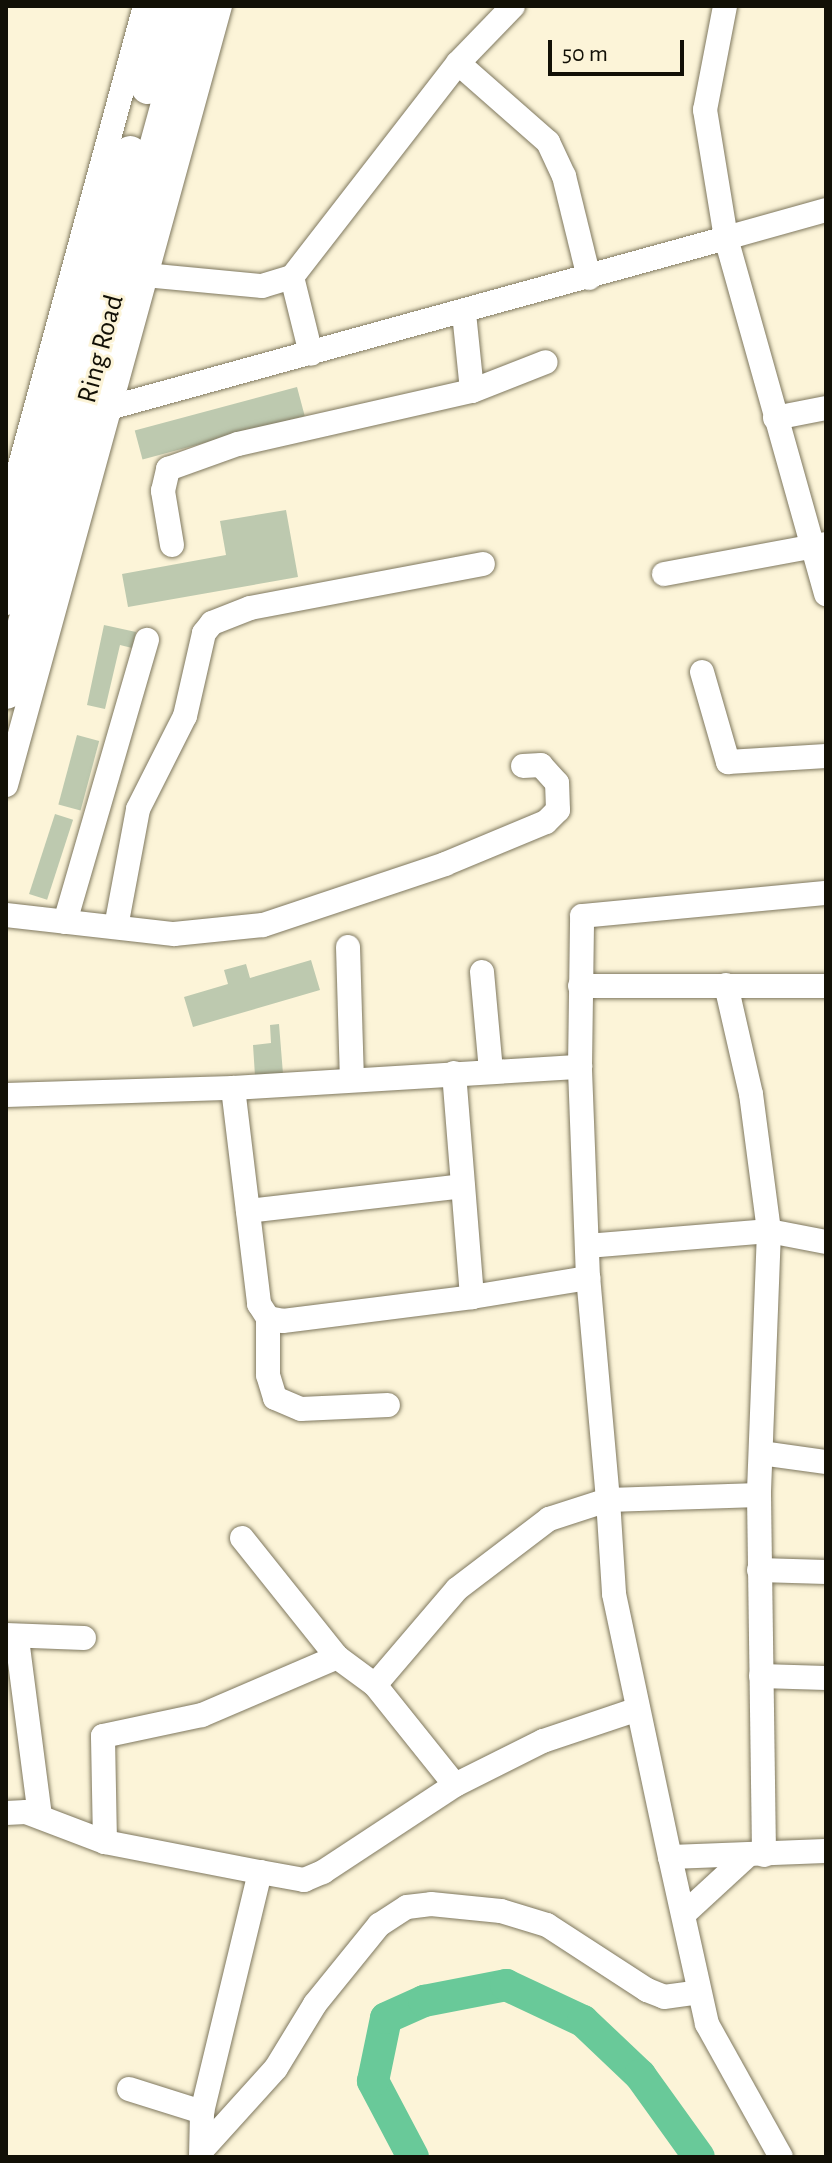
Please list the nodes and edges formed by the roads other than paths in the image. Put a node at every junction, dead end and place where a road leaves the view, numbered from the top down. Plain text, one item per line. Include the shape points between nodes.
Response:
1 (145, 6) edge
2 (170, 6) edge
3 (195, 6) edge
4 (220, 6) edge
5 (513, 6) edge
6 (725, 6) edge
7 (458, 63) junction
8 (826, 210) edge
9 (726, 238) junction
10 (145, 275) junction
11 (292, 277) junction
12 (589, 278) junction
13 (464, 313) junction
14 (311, 354) junction
15 (546, 362) dead end
16 (472, 391) junction
17 (109, 408) junction
18 (826, 408) edge
19 (775, 418) junction
20 (14, 456) edge
21 (6, 517) edge
22 (172, 545) dead end
23 (819, 545) edge
24 (483, 564) dead end
25 (664, 574) dead end
26 (826, 594) edge
27 (6, 598) edge
28 (147, 640) dead end
29 (702, 672) dead end
30 (6, 692) edge
31 (826, 756) edge
32 (523, 766) dead end
33 (6, 785) edge
34 (826, 893) edge
35 (6, 915) edge
36 (65, 922) junction
37 (116, 927) junction
38 (348, 947) dead end
39 (482, 972) dead end
40 (726, 985) junction
41 (580, 986) junction
42 (826, 986) edge
43 (580, 1067) junction
44 (491, 1071) junction
45 (454, 1073) junction
46 (352, 1080) junction
47 (233, 1088) junction
48 (6, 1095) edge
49 (463, 1186) junction
50 (248, 1211) junction
51 (769, 1231) junction
52 (826, 1242) edge
53 (587, 1246) junction
54 (588, 1278) junction
55 (472, 1297) junction
56 (268, 1318) junction
57 (388, 1405) dead end
58 (761, 1453) junction
59 (826, 1462) edge
60 (759, 1495) junction
61 (608, 1500) junction
62 (242, 1538) dead end
63 (759, 1570) junction
64 (826, 1572) edge
65 (12, 1637) edge
66 (84, 1638) dead end
67 (337, 1657) junction
68 (761, 1676) junction
69 (826, 1678) edge
70 (375, 1685) junction
71 (638, 1709) junction
72 (455, 1785) junction
73 (6, 1813) edge
74 (40, 1817) junction
75 (105, 1842) junction
76 (826, 1851) edge
77 (755, 1856) junction
78 (670, 1857) junction
79 (260, 1872) junction
80 (684, 1914) junction
81 (698, 1992) junction
82 (129, 2089) dead end
83 (202, 2112) junction
84 (201, 2154) edge
85 (781, 2157) edge

1 - 20 street
2 - 27 highway, Ring Road
3 - 30 highway, Ring Road
4 - 10 street
5 - 7 street
6 - 9 street via 705,110
7 - 11 street
7 - 12 street via 548,142 564,176
8 - 9 street
9 - 12 street
9 - 19 street
10 - 11 street via 262,286
10 - 17 street
11 - 14 street
12 - 13 street
13 - 14 street
13 - 16 street
14 - 17 street
15 - 16 street
16 - 22 street via 238,444 168,469 163,491
17 - 33 street
18 - 19 street
19 - 23 street
20 - 21 street
23 - 25 street
23 - 26 street
24 - 37 street via 250,608 212,623 204,633 185,716 138,809
28 - 36 street
29 - 31 street via 728,762
32 - 37 street via 541,765 552,772 560,797 558,810 546,822 445,864 263,925 213,934
34 - 41 street via 584,914
35 - 36 street
36 - 37 street
38 - 46 street
39 - 44 street
40 - 41 street
40 - 42 street
40 - 51 street via 751,1094
41 - 43 street
43 - 44 street
43 - 53 street
44 - 45 street
45 - 46 street
45 - 49 street
46 - 47 street
47 - 48 street
47 - 50 street
49 - 50 street
49 - 55 street
50 - 56 street via 259,1304
51 - 52 street
51 - 53 street
51 - 58 street
53 - 54 street
54 - 55 street
54 - 61 street
55 - 56 street via 283,1321
56 - 57 street via 268,1375 275,1398 301,1409
58 - 59 street
58 - 60 street
60 - 61 street
60 - 63 street
61 - 70 street via 549,1519 457,1589
61 - 71 street via 614,1594
62 - 67 street
63 - 64 street
63 - 68 street
65 - 66 street
65 - 74 street
67 - 70 street
67 - 75 street via 202,1715 103,1736
68 - 69 street
68 - 77 street
70 - 72 street
71 - 72 street via 543,1741
71 - 78 street
72 - 79 street via 323,1872 304,1880
73 - 74 street
74 - 75 street
75 - 79 street
76 - 77 street
77 - 78 street
77 - 80 street
78 - 80 street
79 - 83 street
80 - 81 street
81 - 84 street via 664,1997 647,1990 560,1932 512,1914 431,1904 407,1907 379,1925 315,2004 276,2068
81 - 85 street via 722,2058
82 - 83 street
83 - 84 street

